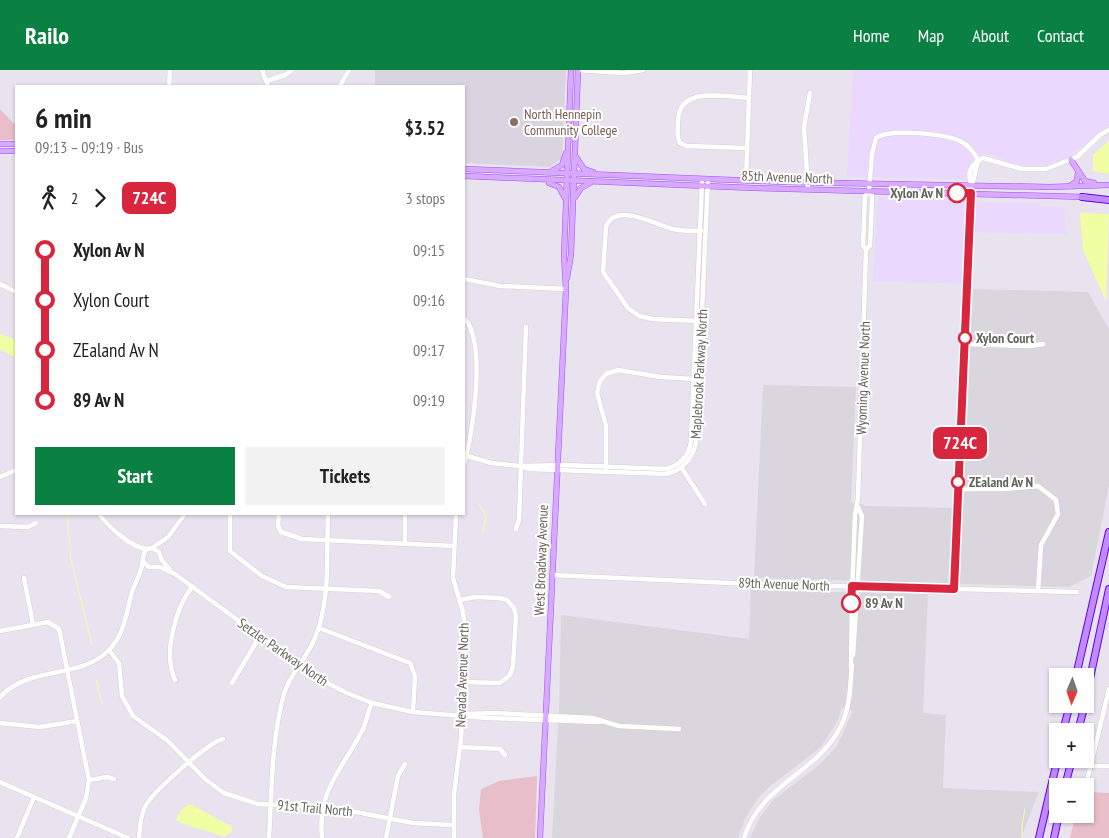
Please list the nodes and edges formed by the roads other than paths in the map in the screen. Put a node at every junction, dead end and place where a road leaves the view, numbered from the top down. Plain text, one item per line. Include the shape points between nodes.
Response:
1 (170, 70) edge
2 (262, 70) edge
3 (292, 70) edge
4 (349, 70) edge
5 (571, 70) edge
6 (578, 70) edge
7 (643, 70) edge
8 (750, 70) edge
9 (267, 84) edge
10 (169, 85) edge
11 (341, 85) edge
12 (810, 92) dead end
13 (749, 98) junction
14 (569, 130) junction
15 (1109, 130) edge
16 (0, 144) edge
17 (15, 144) edge
18 (747, 148) junction
19 (0, 151) edge
20 (15, 151) edge
21 (576, 155) junction
22 (978, 160) junction
23 (1071, 160) junction
24 (1078, 168) junction
25 (465, 169) edge
26 (547, 173) junction
27 (568, 174) junction
28 (575, 174) junction
29 (465, 176) edge
30 (465, 176) edge
31 (642, 177) junction
32 (705, 179) junction
33 (746, 180) junction
34 (568, 181) junction
35 (574, 181) junction
36 (592, 182) junction
37 (808, 182) junction
38 (870, 184) junction
39 (1109, 185) edge
40 (705, 186) junction
41 (972, 186) junction
42 (1069, 186) junction
43 (808, 189) junction
44 (869, 191) junction
45 (971, 193) junction
46 (1082, 197) joint
47 (1109, 199) edge
48 (567, 204) junction
49 (574, 204) junction
50 (702, 231) junction
51 (465, 279) edge
52 (0, 284) edge
53 (566, 286) junction
54 (15, 292) edge
55 (465, 320) edge
56 (699, 321) junction
57 (526, 327) dead end
58 (964, 344) junction
59 (1043, 344) dead end
60 (696, 379) junction
61 (465, 456) edge
62 (521, 466) junction
63 (680, 466) junction
64 (557, 468) junction
65 (606, 469) junction
66 (15, 470) edge
67 (0, 477) edge
68 (958, 489) junction
69 (705, 504) dead end
70 (858, 506) junction
71 (100, 515) edge
72 (184, 515) edge
73 (230, 515) edge
74 (279, 515) edge
75 (328, 515) edge
76 (405, 515) edge
77 (456, 515) edge
78 (36, 523) dead end
79 (0, 526) edge
80 (516, 529) dead end
81 (1109, 532) edge
82 (168, 537) junction
83 (326, 540) junction
84 (405, 543) junction
85 (134, 545) junction
86 (454, 546) junction
87 (150, 549) junction
88 (161, 557) junction
89 (143, 559) junction
90 (156, 566) junction
91 (149, 567) junction
92 (175, 574) junction
93 (552, 575) junction
94 (24, 578) dead end
95 (137, 580) junction
96 (852, 586) junction
97 (858, 586) junction
98 (192, 587) junction
99 (324, 589) junction
100 (954, 589) junction
101 (1109, 589) edge
102 (1038, 591) junction
103 (1077, 592) dead end
104 (388, 597) dead end
105 (459, 600) junction
106 (1109, 602) edge
107 (1091, 611) junction
108 (1104, 613) junction
109 (33, 624) junction
110 (318, 628) junction
111 (0, 631) edge
112 (260, 636) junction
113 (1098, 637) junction
114 (109, 650) junction
115 (300, 665) junction
116 (852, 666) junction
117 (1078, 668) edge
118 (1092, 668) edge
119 (67, 670) junction
120 (175, 680) dead end
121 (464, 682) junction
122 (232, 683) dead end
123 (1109, 689) edge
124 (0, 697) edge
125 (372, 703) junction
126 (413, 712) junction
127 (461, 715) junction
128 (546, 719) junction
129 (77, 721) junction
130 (0, 723) edge
131 (679, 730) dead end
132 (223, 739) dead end
133 (460, 747) junction
134 (1094, 753) edge
135 (505, 755) dead end
136 (190, 763) junction
137 (405, 764) dead end
138 (1094, 766) edge
139 (1109, 766) edge
140 (1055, 768) edge
141 (114, 779) dead end
142 (89, 780) junction
143 (0, 782) edge
144 (34, 797) junction
145 (270, 805) junction
146 (322, 807) junction
147 (78, 816) junction
148 (390, 818) junction
149 (1057, 823) edge
150 (452, 825) junction
151 (17, 838) edge
152 (69, 838) edge
153 (128, 838) edge
154 (139, 838) edge
155 (269, 838) edge
156 (322, 838) edge
157 (386, 838) edge
158 (454, 838) edge
159 (540, 838) edge
160 (744, 838) edge
161 (1039, 838) edge
162 (1054, 838) edge

1 - 10 street
2 - 9 street
3 - 9 street
4 - 11 street
5 - 14 main road, West Broadway Avenue
6 - 7 street via 624,73
6 - 21 main road, West Broadway Avenue
8 - 13 street
12 - 37 street via 804,127
13 - 18 street
13 - 18 street via 691,98 680,110 678,130 678,140 683,145
14 - 26 main road via 564,162 557,170
14 - 27 main road, West Broadway Avenue
15 - 23 street
16 - 17 main road
18 - 33 street
19 - 20 main road
21 - 28 main road, West Broadway Avenue
21 - 31 main road via 581,166 589,172
22 - 23 street via 988,158 1030,170 1052,168
22 - 38 street, Wyoming Avenue North via 963,143 945,137 889,133 876,138
22 - 41 street
23 - 24 main road
24 - 39 main road via 1088,182
24 - 42 main road via 1077,181
25 - 26 main road, 85th Avenue North
26 - 27 main road, 85th Avenue North
27 - 28 main road, 85th Avenue North
27 - 34 main road, West Broadway Avenue
28 - 31 main road, 85th Avenue North
28 - 35 main road, West Broadway Avenue
29 - 34 main road, 85th Avenue North
30 - 48 main road via 554,184 564,194
31 - 32 main road, 85th Avenue North
32 - 33 main road, 85th Avenue North
32 - 40 street, Maplebrook Parkway North
33 - 37 main road, 85th Avenue North
34 - 35 main road, 85th Avenue North
34 - 48 main road, West Broadway Avenue
35 - 36 main road, 85th Avenue North
35 - 49 main road, West Broadway Avenue
36 - 40 main road, 85th Avenue North
36 - 49 main road via 579,190
37 - 38 main road, 85th Avenue North
37 - 43 street
38 - 41 main road, 85th Avenue North
38 - 44 street, Wyoming Avenue North
39 - 42 main road, 85th Avenue North
40 - 43 main road, 85th Avenue North
40 - 50 street, Maplebrook Parkway North
41 - 42 main road, 85th Avenue North
41 - 45 street
43 - 44 main road, 85th Avenue North
44 - 45 main road, 85th Avenue North
44 - 70 street, Wyoming Avenue North via 872,196 870,246 866,249
45 - 46 main road, 85th Avenue North
45 - 58 street
46 - 47 highway
48 - 53 main road, West Broadway Avenue
49 - 53 main road, West Broadway Avenue
50 - 56 street, Maplebrook Parkway North
50 - 56 street via 671,228 632,216 612,218 605,229 603,271 607,281 633,312 653,319
51 - 53 street via 500,286
52 - 54 street
53 - 64 main road, West Broadway Avenue
55 - 61 street via 472,331 476,355 474,419
56 - 60 street, Maplebrook Parkway North
57 - 62 street
58 - 59 street
58 - 68 street
60 - 63 street, Maplebrook Parkway North via 696,443 690,460
60 - 65 street via 618,370 606,374 597,393 606,426
61 - 62 street
62 - 64 street
62 - 80 street
63 - 65 street
63 - 69 street
64 - 65 street
64 - 93 main road, West Broadway Avenue
66 - 67 street
68 - 100 street
68 - 102 street via 1035,485 1056,500 1058,514 1039,553
70 - 96 street, Wyoming Avenue North
70 - 97 street, Wyoming Avenue North via 862,516
71 - 85 street
72 - 82 street
73 - 99 street via 230,551 241,561 277,584
74 - 83 street via 279,529 284,534
75 - 83 street
76 - 84 street
77 - 86 street, Nevada Avenue North
78 - 79 street via 28,527
81 - 107 highway
82 - 87 street
82 - 88 street
83 - 84 street
83 - 99 street
84 - 86 street
85 - 87 street
85 - 89 street
86 - 105 street, Nevada Avenue North via 453,578
87 - 88 street, Setzler Parkway North
87 - 89 street
88 - 90 street
88 - 92 street, Setzler Parkway North
89 - 91 street
89 - 95 street
90 - 91 street
90 - 92 street, Setzler Parkway North
91 - 95 street
92 - 98 street, Setzler Parkway North
93 - 96 street, 89th Avenue North
93 - 128 main road, West Broadway Avenue
94 - 109 street
95 - 114 street via 124,628
96 - 97 street, 89th Avenue North
96 - 116 street, Wyoming Avenue North
97 - 100 street, 89th Avenue North
97 - 116 street, Wyoming Avenue North
98 - 112 street, Setzler Parkway North
98 - 120 street via 180,605 174,626 171,672
99 - 104 street via 379,591
99 - 110 street
100 - 102 street, 89th Avenue North
101 - 108 highway
102 - 103 street, 89th Avenue North
105 - 121 street, Nevada Avenue North via 466,628
105 - 121 street via 476,597 507,600 514,608 513,666 508,678 500,682
106 - 113 highway
107 - 108 highway
107 - 117 highway
108 - 113 highway
109 - 111 street
109 - 119 street via 53,623 59,629
110 - 115 street
110 - 126 street via 410,663 415,676
112 - 115 street, Setzler Parkway North
112 - 122 street
113 - 118 highway
114 - 119 street via 89,664
114 - 136 street, 91st Trail North via 121,668 122,696 128,710 174,746
115 - 125 street, Setzler Parkway North via 330,685
115 - 145 street via 282,701
116 - 160 street, Wyoming Avenue North via 844,720 833,740 819,757 764,800
119 - 124 street via 27,678
119 - 129 street
121 - 127 street, Nevada Avenue North
123 - 134 street
125 - 126 street, Setzler Parkway North
125 - 146 street via 363,729 331,782
126 - 127 street, Setzler Parkway North
127 - 128 street, Setzler Parkway North
127 - 133 street, Nevada Avenue North
128 - 131 street, Setzler Parkway North
128 - 159 main road, West Broadway Avenue
129 - 130 street via 40,727
129 - 142 street
132 - 136 street via 210,745
133 - 135 street via 500,749
133 - 150 street, Nevada Avenue North
136 - 145 street, 91st Trail North via 224,793 247,802
136 - 154 street via 149,800 140,821
137 - 148 street via 398,776
138 - 139 street
140 - 161 highway
141 - 142 street
142 - 147 street via 88,792
143 - 144 street
144 - 147 street
144 - 151 street
145 - 146 street, 91st Trail North
145 - 155 street
146 - 148 street, 91st Trail North
146 - 156 street
147 - 152 street
147 - 153 street
148 - 150 street, 91st Trail North
148 - 157 street
149 - 162 highway
150 - 158 street, Nevada Avenue North

